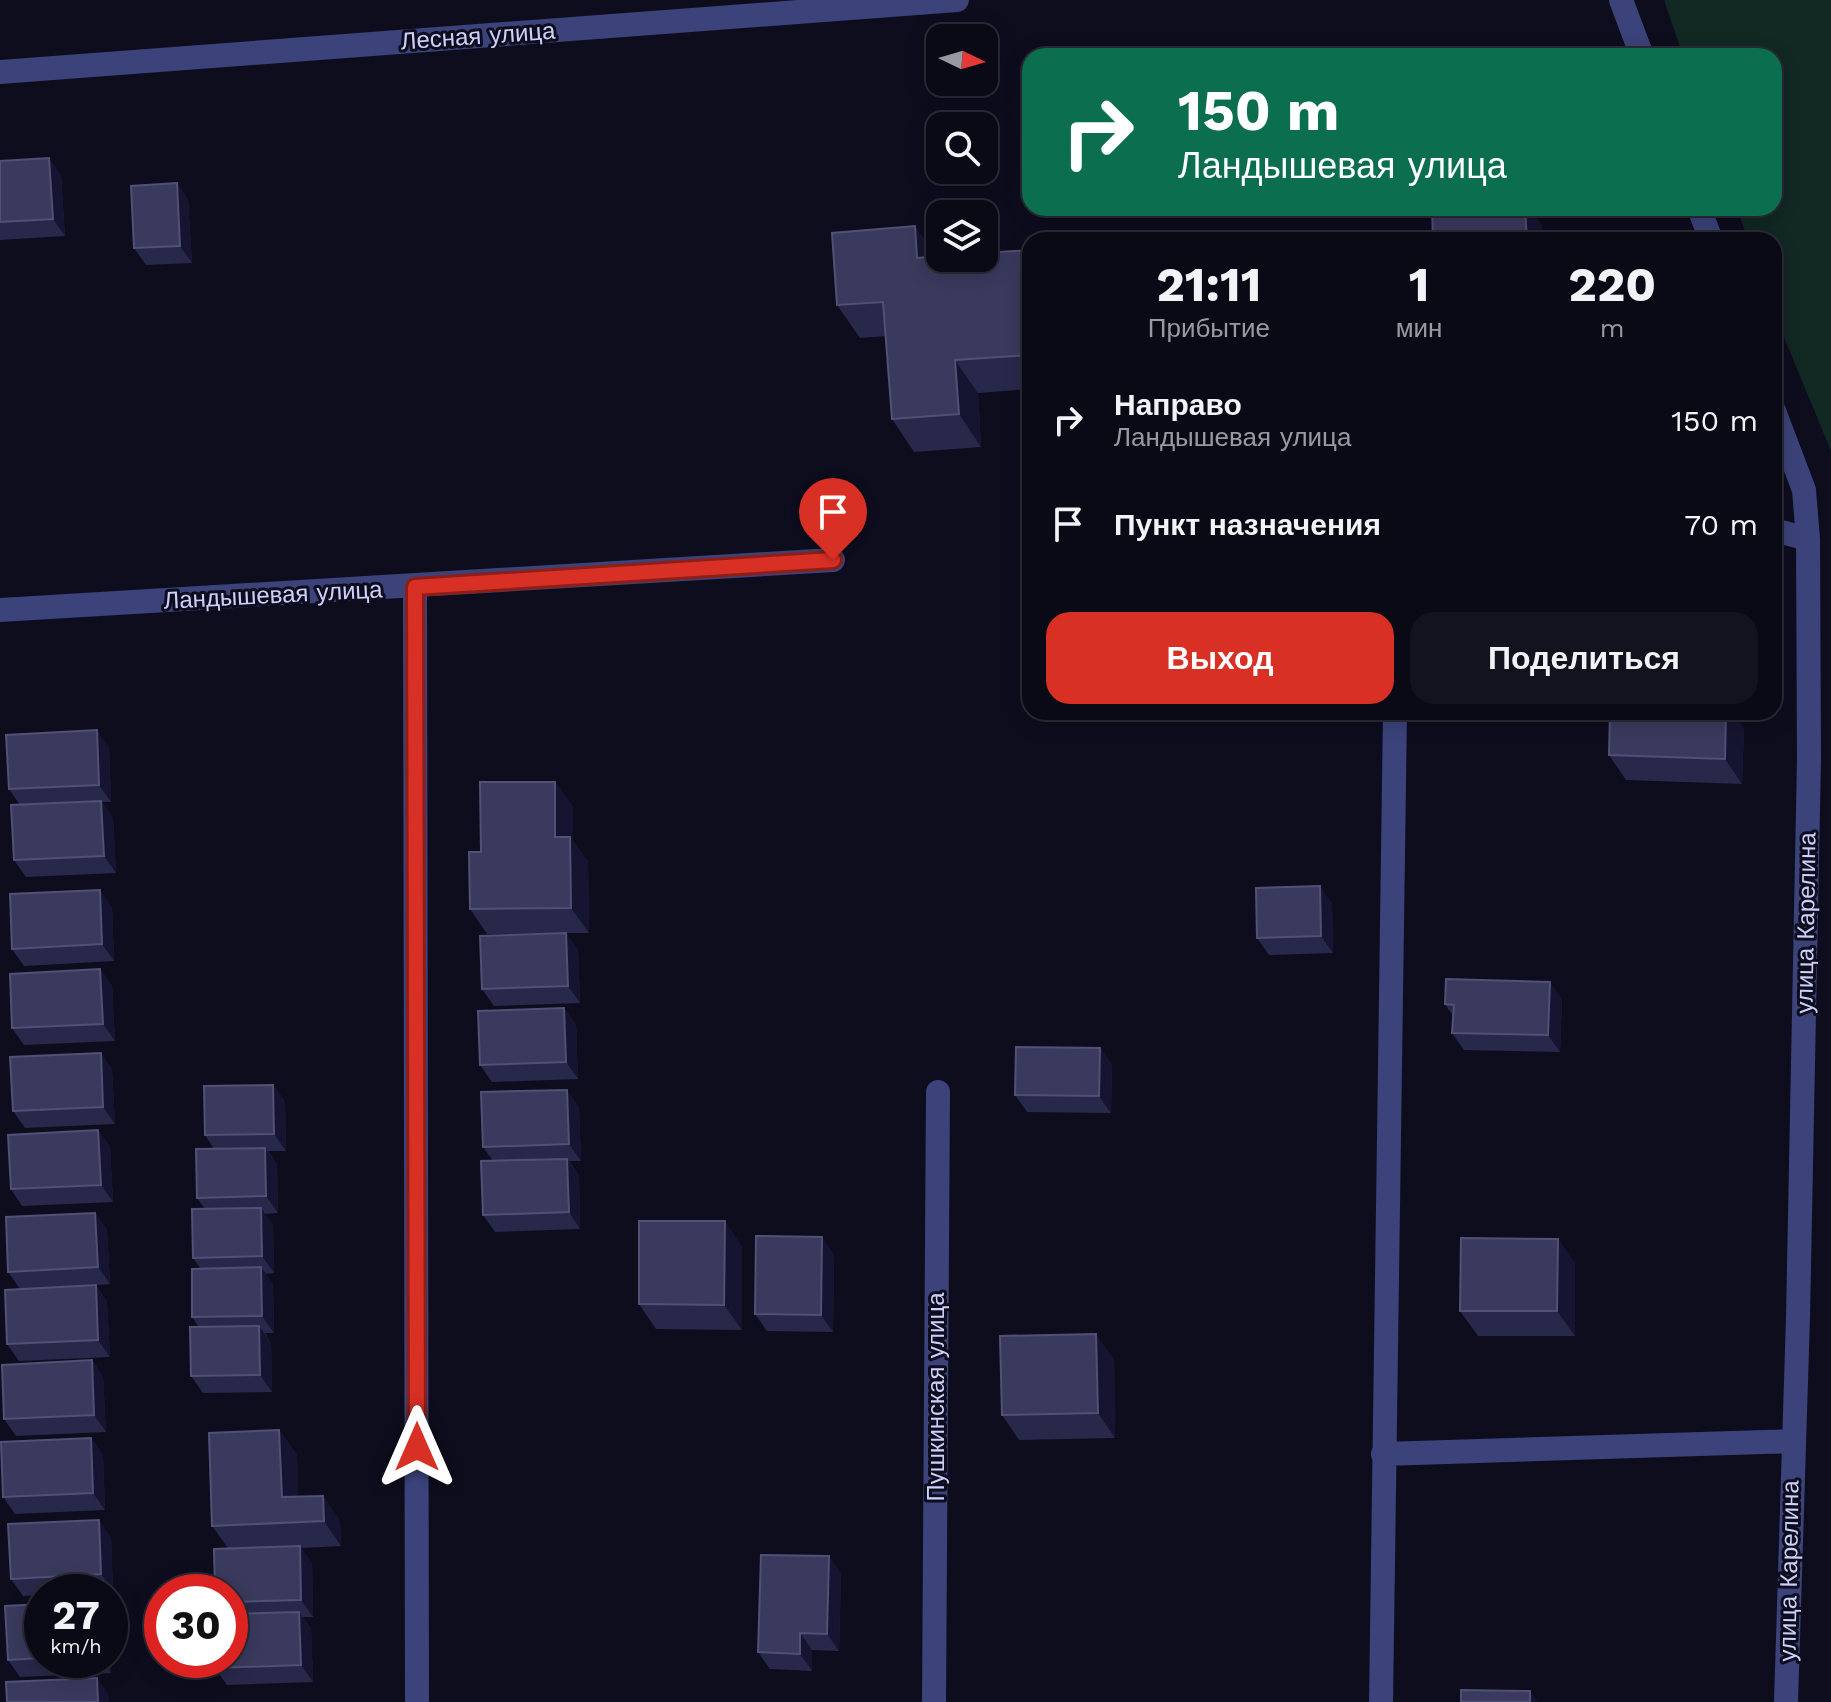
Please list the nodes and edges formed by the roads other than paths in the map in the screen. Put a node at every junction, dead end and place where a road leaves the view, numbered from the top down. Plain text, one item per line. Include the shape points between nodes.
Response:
1 (957, 0) edge
2 (1621, 0) edge
3 (1639, 48) edge
4 (0, 72) edge
5 (1782, 432) edge
6 (1782, 532) edge
7 (1808, 539) junction
8 (833, 560) dead end
9 (415, 587) junction
10 (0, 610) edge
11 (1395, 720) edge
12 (938, 1092) dead end
13 (1793, 1441) junction
14 (1383, 1454) junction
15 (417, 1702) edge
16 (934, 1702) edge
17 (1381, 1702) edge
18 (1786, 1702) edge

1 - 4 street, Лесная улица
2 - 3 street
5 - 7 street, улица Карелина via 1804,490
6 - 7 street
7 - 13 street, улица Карелина via 1809,775
8 - 9 street, Ландышевая улица
9 - 10 street, Ландышевая улица
9 - 15 street
11 - 14 street
12 - 16 street, Пушкинская улица
13 - 14 street
13 - 18 street, улица Карелина
14 - 17 street

